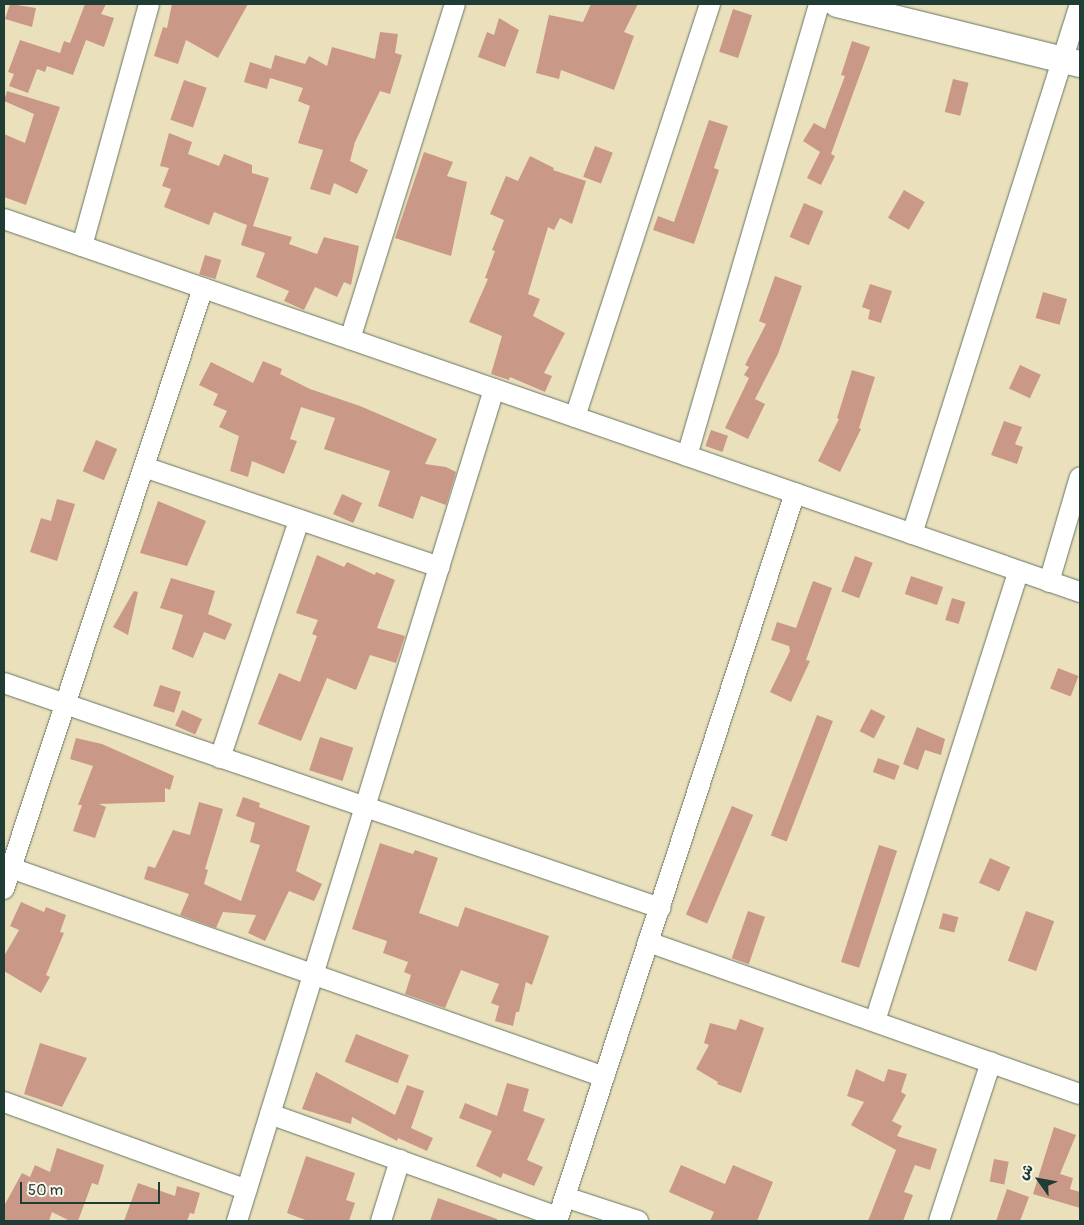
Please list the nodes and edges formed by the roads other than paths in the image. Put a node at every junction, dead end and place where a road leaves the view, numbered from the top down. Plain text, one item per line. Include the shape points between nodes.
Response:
1 (149, 4) edge
2 (455, 4) edge
3 (710, 4) edge
4 (819, 4) edge
5 (837, 4) edge
6 (1080, 4) edge
7 (872, 8) edge
8 (1072, 62) edge
9 (4, 219) edge
10 (82, 246) junction
11 (204, 288) junction
12 (350, 339) junction
13 (494, 389) junction
14 (575, 417) junction
15 (687, 456) junction
16 (144, 467) junction
17 (1080, 478) edge
18 (795, 493) junction
19 (299, 520) junction
20 (912, 534) junction
21 (440, 567) junction
22 (1019, 571) junction
23 (1050, 582) junction
24 (1080, 592) edge
25 (4, 684) edge
26 (65, 704) junction
27 (220, 758) junction
28 (367, 808) junction
29 (11, 868) junction
30 (4, 889) edge
31 (660, 908) junction
32 (648, 942) junction
33 (314, 975) junction
34 (875, 1022) junction
35 (991, 1062) junction
36 (604, 1077) junction
37 (1080, 1094) edge
38 (4, 1102) edge
39 (270, 1114) junction
40 (400, 1160) junction
41 (247, 1190) junction
42 (565, 1197) junction
43 (558, 1219) edge
44 (237, 1221) edge
45 (381, 1221) edge
46 (638, 1221) edge
47 (939, 1221) edge

1 - 10 street
2 - 12 street
3 - 14 street
4 - 15 street
5 - 7 main road
6 - 8 street
7 - 8 main road
8 - 20 street
9 - 10 street
10 - 11 street
11 - 12 street
11 - 16 street
12 - 13 street
13 - 14 street
13 - 21 street
14 - 15 street
15 - 18 street
16 - 19 street
16 - 26 street
17 - 23 street
18 - 20 street
18 - 31 street
19 - 21 street
19 - 27 street
20 - 22 street
21 - 28 street
22 - 23 street
22 - 34 street
23 - 24 street
25 - 26 street
26 - 27 street
26 - 29 street
27 - 28 street
28 - 31 street
28 - 33 street
29 - 30 street
29 - 33 street
31 - 32 street
32 - 34 street
32 - 36 street
33 - 36 street
33 - 39 street
34 - 35 street
35 - 37 street
35 - 47 street
36 - 42 street
38 - 41 street
39 - 40 street
39 - 41 street
40 - 43 street
40 - 45 street
41 - 44 street
42 - 43 street
42 - 46 street

